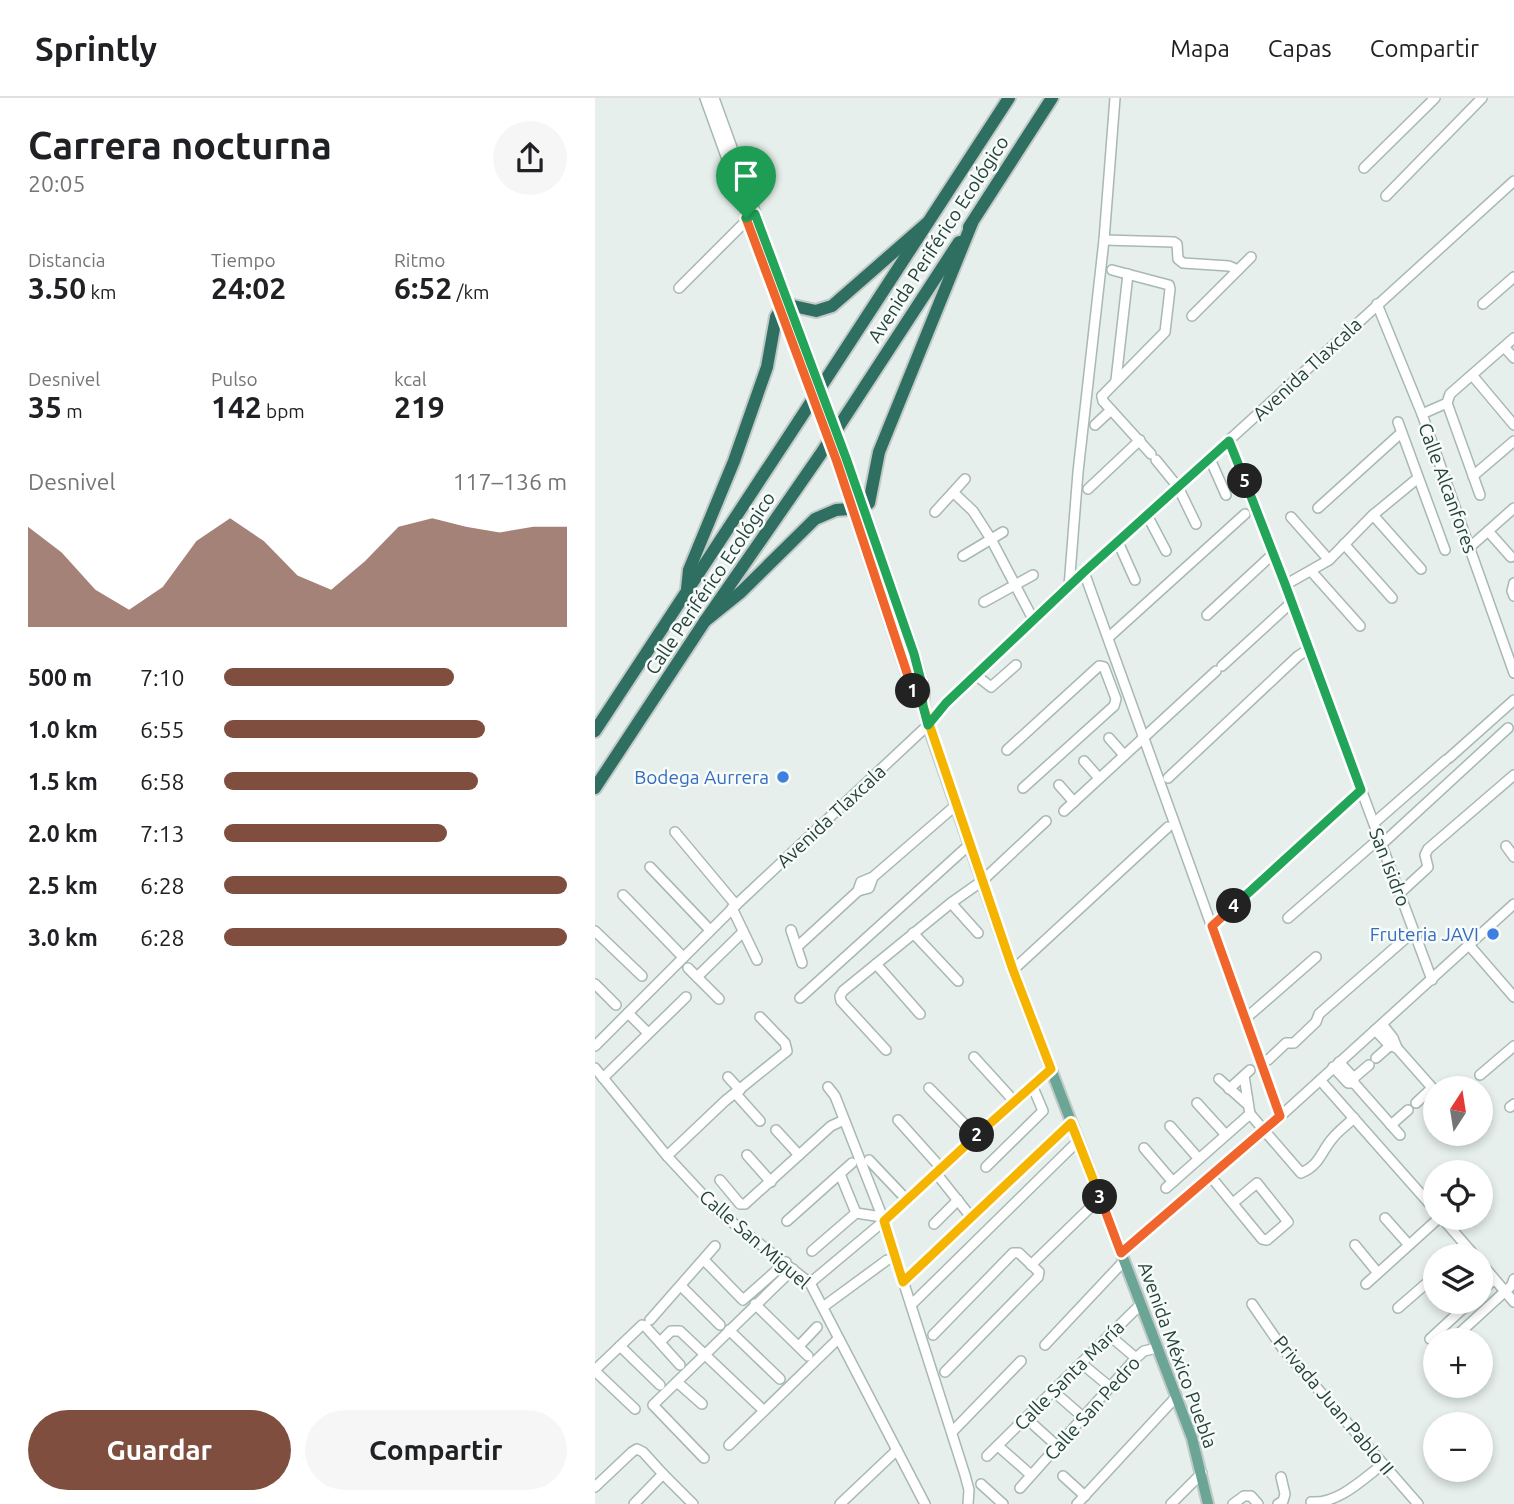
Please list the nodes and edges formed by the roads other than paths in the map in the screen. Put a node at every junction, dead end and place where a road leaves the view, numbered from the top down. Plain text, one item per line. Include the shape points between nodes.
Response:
1 (705, 98) edge
2 (714, 98) edge
3 (1009, 98) edge
4 (1052, 98) edge
5 (1115, 98) edge
6 (1435, 98) edge
7 (1482, 98) edge
8 (1364, 168) dead end
9 (1514, 181) edge
10 (1387, 196) dead end
11 (745, 200) junction
12 (751, 216) junction
13 (927, 222) junction
14 (972, 223) junction
15 (1104, 240) junction
16 (1251, 257) dead end
17 (1112, 270) dead end
18 (1238, 270) junction
19 (1128, 274) junction
20 (1514, 277) edge
21 (679, 288) dead end
22 (1377, 304) junction
23 (1483, 304) dead end
24 (785, 307) junction
25 (1192, 316) dead end
26 (1514, 338) edge
27 (1504, 347) junction
28 (1514, 358) edge
29 (1472, 375) junction
30 (826, 379) joint
31 (1116, 381) junction
32 (1102, 396) junction
33 (1087, 397) junction
34 (856, 400) joint
35 (1447, 403) junction
36 (1111, 410) junction
37 (1422, 414) junction
38 (1398, 422) dead end
39 (1095, 425) dead end
40 (1514, 425) edge
41 (1401, 433) junction
42 (1140, 440) junction
43 (1229, 441) junction
44 (1514, 441) edge
45 (1210, 458) junction
46 (1473, 476) junction
47 (1418, 478) junction
48 (965, 479) dead end
49 (1178, 487) junction
50 (1088, 489) dead end
51 (954, 493) junction
52 (1226, 495) dead end
53 (1480, 495) dead end
54 (1318, 508) dead end
55 (1514, 508) edge
56 (857, 509) junction
57 (935, 512) dead end
58 (1245, 514) dead end
59 (1147, 515) junction
60 (1373, 515) junction
61 (1291, 517) dead end
62 (1196, 524) dead end
63 (1488, 531) junction
64 (1003, 532) dead end
65 (991, 539) junction
66 (1118, 542) junction
67 (1344, 544) junction
68 (1470, 547) junction
69 (1445, 550) dead end
70 (1166, 551) dead end
71 (1273, 554) junction
72 (963, 556) dead end
73 (1511, 557) dead end
74 (1329, 559) junction
75 (1421, 569) dead end
76 (1311, 571) junction
77 (1084, 572) junction
78 (1033, 575) dead end
79 (1135, 580) dead end
80 (1514, 583) edge
81 (1285, 584) junction
82 (1016, 586) junction
83 (1069, 587) junction
84 (687, 589) junction
85 (1514, 596) edge
86 (1392, 598) dead end
87 (984, 602) dead end
88 (1292, 602) junction
89 (1207, 615) dead end
90 (705, 621) junction
91 (1034, 621) junction
92 (1360, 626) dead end
93 (1109, 637) junction
94 (1308, 649) junction
95 (1016, 665) dead end
96 (1514, 673) edge
97 (977, 676) junction
98 (1122, 676) junction
99 (1109, 681) junction
100 (1514, 700) edge
101 (928, 725) junction
102 (1508, 727) dead end
103 (595, 731) edge
104 (1144, 736) junction
105 (1109, 738) dead end
106 (1007, 750) dead end
107 (1124, 755) junction
108 (1084, 761) dead end
109 (1514, 775) edge
110 (1099, 778) junction
111 (1168, 778) dead end
112 (1059, 785) dead end
113 (595, 788) edge
114 (1023, 788) dead end
115 (1361, 790) junction
116 (1074, 802) junction
117 (955, 806) junction
118 (1063, 811) dead end
119 (1046, 821) dead end
120 (1374, 823) junction
121 (1168, 827) dead end
122 (675, 832) dead end
123 (1381, 841) junction
124 (969, 845) junction
125 (1506, 846) dead end
126 (1514, 857) edge
127 (649, 866) dead end
128 (982, 881) junction
129 (1400, 893) junction
130 (624, 895) dead end
131 (951, 903) junction
132 (1514, 904) edge
133 (734, 907) junction
134 (1288, 918) dead end
135 (1212, 926) junction
136 (595, 930) edge
137 (710, 930) junction
138 (791, 930) dead end
139 (743, 932) junction
140 (913, 933) junction
141 (978, 933) dead end
142 (1406, 939) dead end
143 (1469, 945) junction
144 (797, 947) junction
145 (683, 957) junction
146 (1316, 957) dead end
147 (757, 960) dead end
148 (802, 963) dead end
149 (876, 964) junction
150 (688, 968) dead end
151 (1013, 970) junction
152 (642, 976) dead end
153 (697, 977) junction
154 (1432, 980) junction
155 (958, 981) dead end
156 (595, 984) edge
157 (604, 993) junction
158 (686, 997) dead end
159 (1514, 997) edge
160 (800, 998) dead end
161 (719, 999) dead end
162 (595, 1002) edge
163 (616, 1005) dead end
164 (921, 1014) dead end
165 (631, 1016) junction
166 (760, 1017) dead end
167 (1245, 1019) junction
168 (1379, 1027) junction
169 (647, 1032) junction
170 (597, 1041) edge
171 (1394, 1045) junction
172 (1514, 1046) edge
173 (886, 1050) dead end
174 (974, 1057) dead end
175 (1260, 1061) junction
176 (1336, 1065) junction
177 (595, 1068) edge
178 (1051, 1069) junction
179 (1480, 1076) dead end
180 (603, 1077) junction
181 (728, 1077) dead end
182 (1423, 1078) edge
183 (1219, 1079) dead end
184 (1319, 1080) junction
185 (1352, 1081) junction
186 (1032, 1085) junction
187 (828, 1087) dead end
188 (929, 1088) dead end
189 (1229, 1089) junction
190 (737, 1091) junction
191 (1423, 1097) edge
192 (1014, 1101) junction
193 (1196, 1102) dead end
194 (1416, 1102) dead end
195 (1249, 1109) junction
196 (1408, 1110) dead end
197 (1280, 1116) junction
198 (1354, 1118) junction
199 (844, 1120) junction
200 (898, 1120) dead end
201 (760, 1121) dead end
202 (1071, 1123) junction
203 (1391, 1125) junction
204 (1170, 1126) dead end
205 (776, 1130) dead end
206 (1264, 1131) junction
207 (1226, 1135) junction
208 (1400, 1135) dead end
209 (976, 1136) junction
210 (1078, 1141) junction
211 (1144, 1148) dead end
212 (747, 1155) dead end
213 (667, 1156) junction
214 (799, 1156) junction
215 (1199, 1159) junction
216 (869, 1160) dead end
217 (852, 1163) dead end
218 (986, 1167) dead end
219 (938, 1170) junction
220 (840, 1174) junction
221 (1211, 1177) junction
222 (720, 1180) dead end
223 (771, 1181) junction
224 (1423, 1196) edge
225 (1100, 1198) junction
226 (907, 1200) junction
227 (958, 1200) junction
228 (1233, 1203) junction
229 (856, 1213) junction
230 (971, 1217) junction
231 (1385, 1218) dead end
232 (883, 1219) junction
233 (787, 1220) dead end
234 (934, 1224) dead end
235 (1427, 1230) edge
236 (1452, 1230) edge
237 (1464, 1244) edge
238 (1355, 1245) dead end
239 (1409, 1245) junction
240 (715, 1246) dead end
241 (812, 1251) dead end
242 (1123, 1257) junction
243 (704, 1259) junction
244 (887, 1260) dead end
245 (1031, 1265) junction
246 (790, 1266) junction
247 (1378, 1273) junction
248 (1493, 1278) edge
249 (1514, 1279) edge
250 (903, 1282) junction
251 (810, 1283) junction
252 (1366, 1284) dead end
253 (681, 1286) junction
254 (1423, 1286) edge
255 (1500, 1286) junction
256 (1493, 1288) edge
257 (1514, 1302) edge
258 (755, 1304) junction
259 (1141, 1304) junction
260 (1252, 1304) dead end
261 (911, 1305) junction
262 (823, 1307) junction
263 (1398, 1308) dead end
264 (1457, 1314) edge
265 (648, 1323) junction
266 (725, 1327) junction
267 (817, 1327) dead end
268 (1442, 1328) edge
269 (1463, 1328) edge
270 (933, 1335) dead end
271 (1109, 1335) junction
272 (838, 1339) junction
273 (660, 1342) junction
274 (1045, 1345) dead end
275 (620, 1346) junction
276 (799, 1346) junction
277 (1157, 1348) junction
278 (705, 1355) junction
279 (809, 1356) dead end
280 (1136, 1358) junction
281 (1021, 1361) dead end
282 (1081, 1363) junction
283 (680, 1365) dead end
284 (595, 1370) edge
285 (946, 1372) dead end
286 (780, 1379) dead end
287 (677, 1382) junction
288 (660, 1385) dead end
289 (1109, 1387) junction
290 (1053, 1391) junction
291 (1176, 1397) junction
292 (702, 1404) dead end
293 (760, 1407) dead end
294 (635, 1409) dead end
295 (1083, 1416) junction
296 (1026, 1418) junction
297 (952, 1432) junction
298 (729, 1446) dead end
299 (998, 1446) junction
300 (1057, 1446) junction
301 (897, 1450) junction
302 (988, 1457) dead end
303 (704, 1458) dead end
304 (1383, 1464) junction
305 (1202, 1473) junction
306 (663, 1474) junction
307 (1031, 1475) junction
308 (1063, 1476) dead end
309 (1280, 1477) dead end
310 (981, 1484) dead end
311 (595, 1487) edge
312 (1020, 1488) dead end
313 (1084, 1496) junction
314 (1311, 1502) dead end
315 (634, 1504) edge
316 (693, 1504) edge
317 (840, 1504) edge
318 (925, 1504) edge
319 (968, 1504) edge
320 (1003, 1504) edge
321 (1077, 1504) edge
322 (1171, 1504) edge
323 (1208, 1504) edge
324 (1233, 1504) edge
325 (1258, 1504) edge
326 (1278, 1504) edge
327 (1418, 1504) edge

1 - 11 street
2 - 11 street
3 - 13 highway, Avenida Periférico Ecológico
4 - 14 highway, Avenida Periférico Ecológico
5 - 15 street
6 - 8 street
7 - 10 street
9 - 22 street, Avenida Tlaxcala
11 - 12 street, Avenida México Puebla
12 - 21 street
12 - 24 street, Avenida México Puebla
13 - 24 highway via 832,306 816,310
13 - 30 highway, Avenida Periférico Ecológico
14 - 34 highway, Avenida Periférico Ecológico
14 - 56 highway via 879,452 869,503
15 - 18 street via 1174,242 1183,263
15 - 33 street
16 - 18 street
17 - 19 street
18 - 25 street
19 - 31 street
19 - 31 street via 1170,289 1165,332
20 - 23 street
22 - 37 street, Calle Alcanfores
22 - 43 street, Avenida Tlaxcala
24 - 56 main road, Avenida México Puebla
24 - 84 highway via 776,317 767,367 689,570
26 - 27 street
27 - 28 street
27 - 29 street
29 - 35 street via 1450,394
29 - 40 street
30 - 84 highway, Calle Periférico Ecológico, bridge
31 - 32 street
32 - 33 street
32 - 36 street
33 - 83 street
34 - 90 highway, Calle Periférico Ecológico, bridge
35 - 37 street
35 - 46 street
36 - 39 street
36 - 42 street
37 - 68 street, Calle Alcanfores
38 - 41 street
41 - 47 street
41 - 54 street
42 - 49 street
42 - 50 street
43 - 45 street, Avenida Tlaxcala
43 - 71 street, San Isidro
44 - 46 street
45 - 49 street, Avenida Tlaxcala
45 - 52 street
46 - 53 street
47 - 60 street
47 - 69 street
48 - 51 street
49 - 59 street, Avenida Tlaxcala
49 - 62 street
51 - 57 street
51 - 65 street via 973,511
55 - 63 street
56 - 90 highway via 837,510 815,519
56 - 101 main road, Avenida México Puebla via 913,692
58 - 93 street
59 - 66 street, Avenida Tlaxcala
59 - 70 street
60 - 67 street
60 - 75 street
61 - 74 street
63 - 68 street
63 - 73 street
64 - 65 street
65 - 72 street
65 - 82 street
66 - 77 street, Avenida Tlaxcala
66 - 79 street
67 - 74 street
67 - 86 street
68 - 96 street, Calle Alcanfores
71 - 81 street, San Isidro
71 - 89 street
74 - 76 street
76 - 81 street
76 - 92 street
77 - 83 street, Avenida Tlaxcala
77 - 93 street
78 - 82 street
80 - 85 street
81 - 88 street, San Isidro
82 - 87 street
82 - 91 street
83 - 91 street, Avenida Tlaxcala
84 - 103 highway, Calle Periférico Ecológico
88 - 94 street, San Isidro
88 - 104 street
90 - 113 highway, Calle Periférico Ecológico
91 - 97 street, Avenida Tlaxcala
93 - 98 street
94 - 111 street
94 - 115 street, San Isidro
95 - 97 street via 991,687
97 - 101 street, Avenida Tlaxcala
98 - 99 street
98 - 104 street
99 - 106 street via 1104,667 1099,666
99 - 114 street via 1114,706
100 - 120 street
101 - 117 main road, Avenida México Puebla
101 - 133 street, Avenida Tlaxcala
102 - 123 street
104 - 107 street
104 - 135 street
105 - 107 street
107 - 110 street
108 - 110 street
109 - 129 street via 1428,849 1428,867
110 - 116 street
112 - 116 street
115 - 120 street, San Isidro
115 - 135 street
116 - 118 street
117 - 124 main road, Avenida México Puebla
117 - 144 street via 873,877 869,888 858,891
119 - 128 street
120 - 123 street, San Isidro
121 - 151 street
122 - 133 street
123 - 129 street, San Isidro
123 - 134 street
124 - 128 main road, Avenida México Puebla
124 - 160 street
125 - 126 street
127 - 137 street
128 - 131 street
128 - 151 main road, Avenida México Puebla
129 - 154 street, San Isidro
130 - 145 street
131 - 140 street
131 - 141 street
132 - 143 street
133 - 137 street, Avenida Tlaxcala
133 - 139 street
135 - 167 street
136 - 152 street
137 - 145 street, Avenida Tlaxcala
138 - 144 street
139 - 147 street
139 - 153 street
140 - 149 street
140 - 155 street
142 - 175 street via 1319,1014 1294,1043
143 - 154 street
143 - 159 street
144 - 148 street
145 - 165 street, Avenida Tlaxcala
146 - 167 street
149 - 164 street
149 - 173 street via 840,996
150 - 153 street
151 - 178 main road, Avenida México Puebla
153 - 161 street
154 - 168 street
156 - 157 street
157 - 162 street
157 - 163 street
158 - 169 street
165 - 169 street
165 - 170 street, Avenida Tlaxcala
166 - 190 street via 787,1051
167 - 175 street
168 - 171 street
168 - 176 street
169 - 180 street
171 - 182 street
171 - 185 street
172 - 179 street
174 - 192 street
175 - 197 street
176 - 184 street
176 - 185 street
177 - 180 street, Calle San Miguel
178 - 186 street
178 - 202 main road, Avenida México Puebla
180 - 213 street, Calle San Miguel
181 - 190 street
183 - 189 street
184 - 197 street
184 - 198 street
185 - 203 street
186 - 192 street
186 - 218 street via 1043,1111
187 - 199 street
188 - 209 street
189 - 195 street
189 - 195 street via 1247,1073
190 - 201 street
190 - 213 street
191 - 194 street
192 - 209 street
193 - 207 street
195 - 206 street
195 - 207 street
196 - 203 street
197 - 206 street
198 - 206 street via 1331,1140 1323,1156 1301,1173
198 - 224 street
199 - 214 street
199 - 232 street
200 - 219 street
202 - 210 main road, Avenida México Puebla
202 - 230 street
203 - 208 street
204 - 215 street
205 - 214 street
206 - 221 street
207 - 215 street
209 - 219 street
210 - 225 main road, Avenida México Puebla
210 - 261 street
211 - 215 street via 1170,1185
212 - 223 street
213 - 246 street, Calle San Miguel via 719,1212
214 - 223 street
216 - 226 street
217 - 220 street
219 - 226 street
219 - 227 street
220 - 229 street
220 - 233 street
221 - 228 street
221 - 242 street
222 - 223 street via 742,1205
225 - 242 main road, Avenida México Puebla
225 - 245 street
226 - 232 street
227 - 230 street
227 - 234 street
228 - 228 street via 1257,1183 1288,1222 1264,1240
229 - 232 street
229 - 241 street
230 - 250 street
231 - 239 street
232 - 250 street
232 - 251 street
235 - 239 street
236 - 237 street
238 - 247 street
239 - 247 street
240 - 243 street
242 - 259 main road, Avenida México Puebla
242 - 274 street
243 - 246 street via 743,1300
243 - 253 street
244 - 262 street
245 - 270 street via 1013,1253
245 - 285 street via 1038,1277
246 - 251 street, Calle San Miguel
246 - 258 street
247 - 252 street
248 - 255 street
249 - 255 street
250 - 261 street
251 - 262 street, Calle San Miguel
253 - 265 street
253 - 266 street
254 - 263 street
255 - 256 street
255 - 257 street
255 - 269 street
258 - 266 street
258 - 276 street
259 - 271 street, Calle Santa María
259 - 277 main road, Avenida México Puebla
260 - 304 street, Privada Juan Pablo II via 1283,1349
261 - 297 street
262 - 272 street, Calle San Miguel
264 - 268 street
265 - 273 street
265 - 275 street via 638,1326
266 - 278 street
266 - 286 street
267 - 276 street
271 - 280 street
271 - 282 street, Calle Santa María
272 - 298 street
272 - 301 street, Calle San Miguel
273 - 278 street via 676,1329
273 - 283 street
275 - 284 street
275 - 288 street
276 - 279 street
277 - 280 street, Calle San Pedro via 1144,1350
277 - 291 main road, Avenida México Puebla
278 - 287 street
278 - 293 street
280 - 289 street, Calle San Pedro
281 - 297 street
282 - 289 street
282 - 290 street, Calle Santa María
284 - 294 street
287 - 292 street
287 - 303 street via 653,1405
289 - 295 street, Calle San Pedro
290 - 295 street
290 - 296 street, Calle Santa María
291 - 305 main road, Avenida México Puebla
291 - 313 street
295 - 300 street, Calle San Pedro
296 - 299 street, Calle Santa María
296 - 300 street
297 - 319 street via 969,1490
299 - 302 street, Calle Santa María
299 - 307 street
300 - 307 street, Calle San Pedro
301 - 317 street
301 - 318 street, Calle San Miguel
304 - 314 street via 1336,1500
304 - 327 street, Privada Juan Pablo II
305 - 322 street
305 - 323 main road, Avenida México Puebla
306 - 311 street via 638,1449
306 - 315 street
306 - 316 street
307 - 312 street, Calle San Pedro
308 - 313 street
309 - 326 street via 1285,1494
310 - 320 street
313 - 321 street
324 - 325 street via 1244,1496

